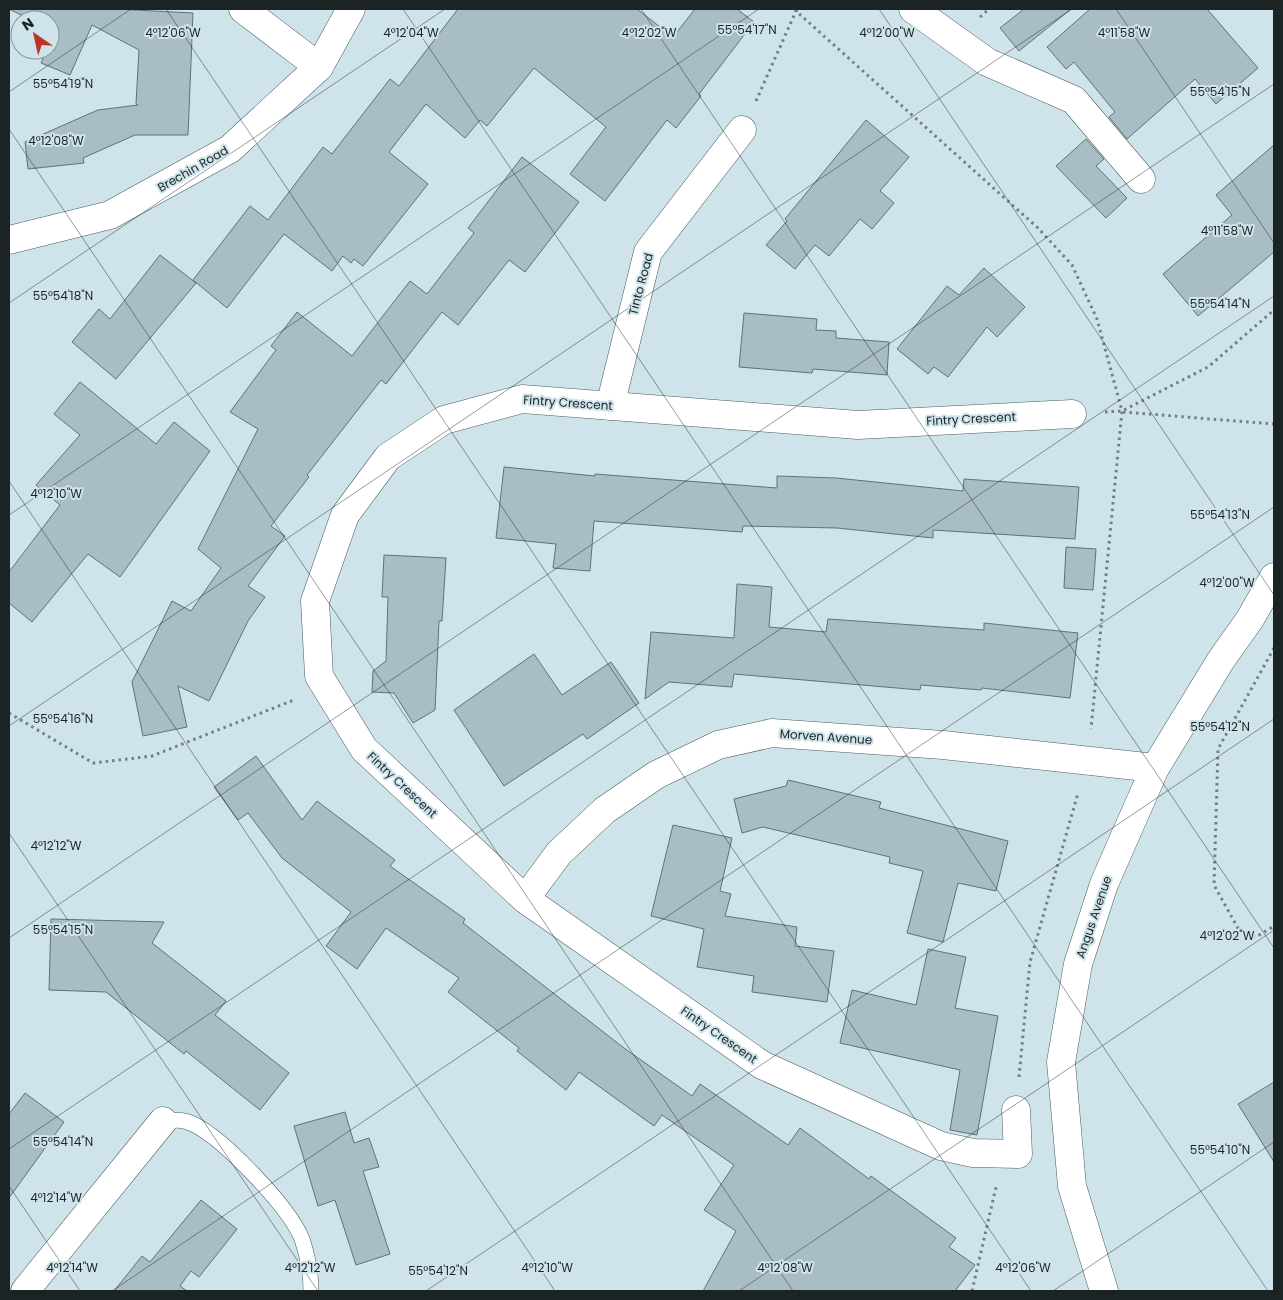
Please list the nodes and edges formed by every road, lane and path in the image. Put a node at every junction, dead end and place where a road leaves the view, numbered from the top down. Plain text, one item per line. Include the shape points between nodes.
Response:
1 (244, 9) edge
2 (351, 9) edge
3 (914, 9) edge
4 (795, 10) edge
5 (319, 67) junction
6 (742, 130) joint
7 (1141, 179) dead end
8 (9, 240) edge
9 (1274, 310) edge
10 (610, 406) junction
11 (1122, 412) junction
12 (1072, 414) joint
13 (1274, 424) edge
14 (1274, 577) edge
15 (1274, 648) edge
16 (326, 687) junction
17 (9, 713) edge
18 (1088, 760) junction
19 (1156, 768) junction
20 (525, 899) junction
21 (1274, 926) edge
22 (1016, 1110) joint
23 (163, 1121) joint
24 (1004, 1153) junction
25 (9, 1280) edge
26 (1099, 1290) edge
27 (19, 1291) edge
28 (25, 1291) edge
29 (311, 1291) edge
30 (972, 1291) edge

1 - 5 street
2 - 5 street, Brechin Road
3 - 7 street via 987,62 1074,100
4 - 6 path
4 - 11 path via 1038,228 1072,265 1097,319
5 - 8 street, Brechin Road via 230,149 110,214
6 - 10 street, Tinto Road via 648,252
9 - 11 path via 1208,367
10 - 12 street, Fintry Crescent via 858,425
10 - 16 street, Fintry Crescent via 522,398 444,420 388,457 345,515 315,601 319,676
11 - 12 path
11 - 13 path
11 - 18 path
14 - 19 street, Angus Avenue
15 - 21 path via 1218,750 1214,885 1240,932 1256,937
16 - 17 path via 152,756 93,763
16 - 20 street, Fintry Crescent via 364,749
18 - 19 street, Morven Avenue
18 - 20 street, Morven Avenue via 943,745 772,733 718,745 656,775 605,810 559,854
18 - 22 path via 1030,962
19 - 26 street, Angus Avenue via 1104,884 1078,964 1061,1062 1072,1186
20 - 24 street, Fintry Crescent via 762,1065 941,1146 972,1153
22 - 24 street via 1018,1154
23 - 28 street
23 - 29 lane via 181,1120 194,1124 272,1194 301,1238 312,1272
24 - 30 path
25 - 27 street

